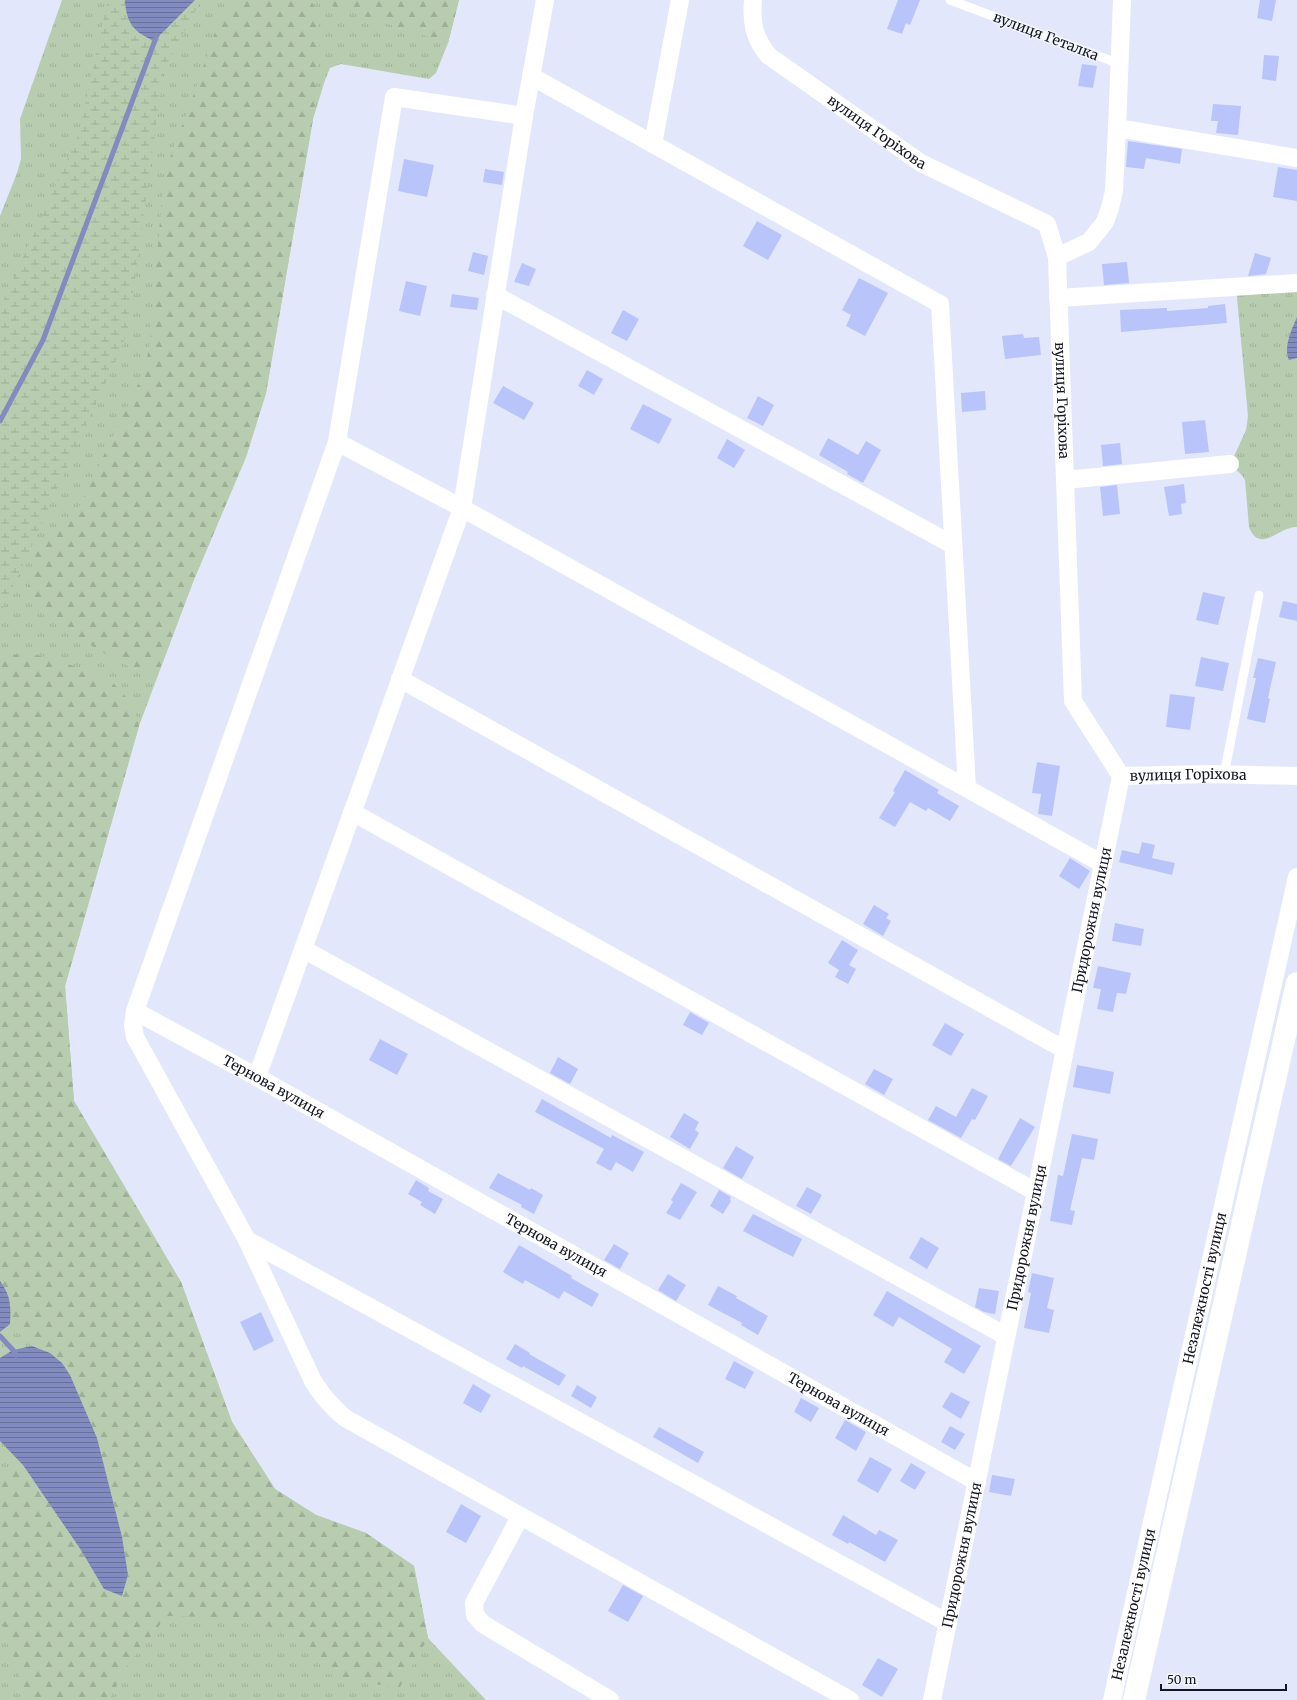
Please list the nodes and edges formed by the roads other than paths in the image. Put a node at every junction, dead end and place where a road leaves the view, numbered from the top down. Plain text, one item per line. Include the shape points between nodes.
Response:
1 (545, 0) edge
2 (680, 0) edge
3 (753, 0) edge
4 (950, 0) edge
5 (1122, 0) edge
6 (1120, 64) junction
7 (531, 76) junction
8 (524, 116) junction
9 (1118, 128) junction
10 (653, 144) junction
11 (1297, 158) edge
12 (1057, 257) junction
13 (1297, 283) edge
14 (495, 295) junction
15 (1058, 298) junction
16 (337, 442) junction
17 (1230, 464) dead end
18 (1065, 480) junction
19 (462, 508) junction
20 (953, 544) junction
21 (1259, 595) dead end
22 (400, 679) junction
23 (1224, 775) junction
24 (1121, 776) junction
25 (1297, 776) edge
26 (967, 788) junction
27 (352, 812) junction
28 (1103, 864) junction
29 (1297, 877) edge
30 (303, 949) junction
31 (1297, 984) edge
32 (135, 1011) junction
33 (1065, 1050) junction
34 (257, 1077) junction
35 (1036, 1192) junction
36 (247, 1240) junction
37 (1006, 1336) junction
38 (977, 1482) junction
39 (520, 1517) junction
40 (948, 1622) junction
41 (610, 1700) edge
42 (850, 1700) edge
43 (932, 1700) edge
44 (1112, 1700) edge
45 (1134, 1700) edge

1 - 7 street
2 - 10 street
3 - 12 street, вулиця Горіхова via 752,25 761,47 769,56 921,163 1047,224
4 - 6 lane, вулиця Геталка
5 - 6 street
6 - 9 street
7 - 8 street
7 - 10 street
8 - 14 street
8 - 16 street via 394,97
9 - 11 street
9 - 12 street via 1114,192 1105,222 1089,242
10 - 20 street via 940,304
12 - 15 street, вулиця Горіхова
13 - 15 street
14 - 19 street
14 - 20 street
15 - 18 street, вулиця Горіхова
16 - 19 street
16 - 32 street
17 - 18 street
18 - 24 street, вулиця Горіхова via 1073,701
19 - 22 street
19 - 26 street
20 - 26 street
21 - 23 lane
22 - 27 street
22 - 33 street
23 - 24 street, вулиця Горіхова
23 - 25 street, вулиця Горіхова
24 - 28 street, Придорожня вулиця
26 - 28 street
27 - 30 street
27 - 35 street
28 - 33 street, Придорожня вулиця
29 - 44 street, Незалежності вулиця
30 - 34 street
30 - 37 street
31 - 45 main road
32 - 34 street, Тернова вулиця
32 - 36 street via 135,1037
33 - 35 street, Придорожня вулиця
34 - 38 street, Тернова вулиця
35 - 37 street, Придорожня вулиця
36 - 39 street via 313,1381 331,1406 345,1418
36 - 40 street
37 - 38 street, Придорожня вулиця
38 - 40 street, Придорожня вулиця
39 - 41 street via 474,1603 475,1615 483,1624
39 - 42 street
40 - 43 street, Придорожня вулиця

